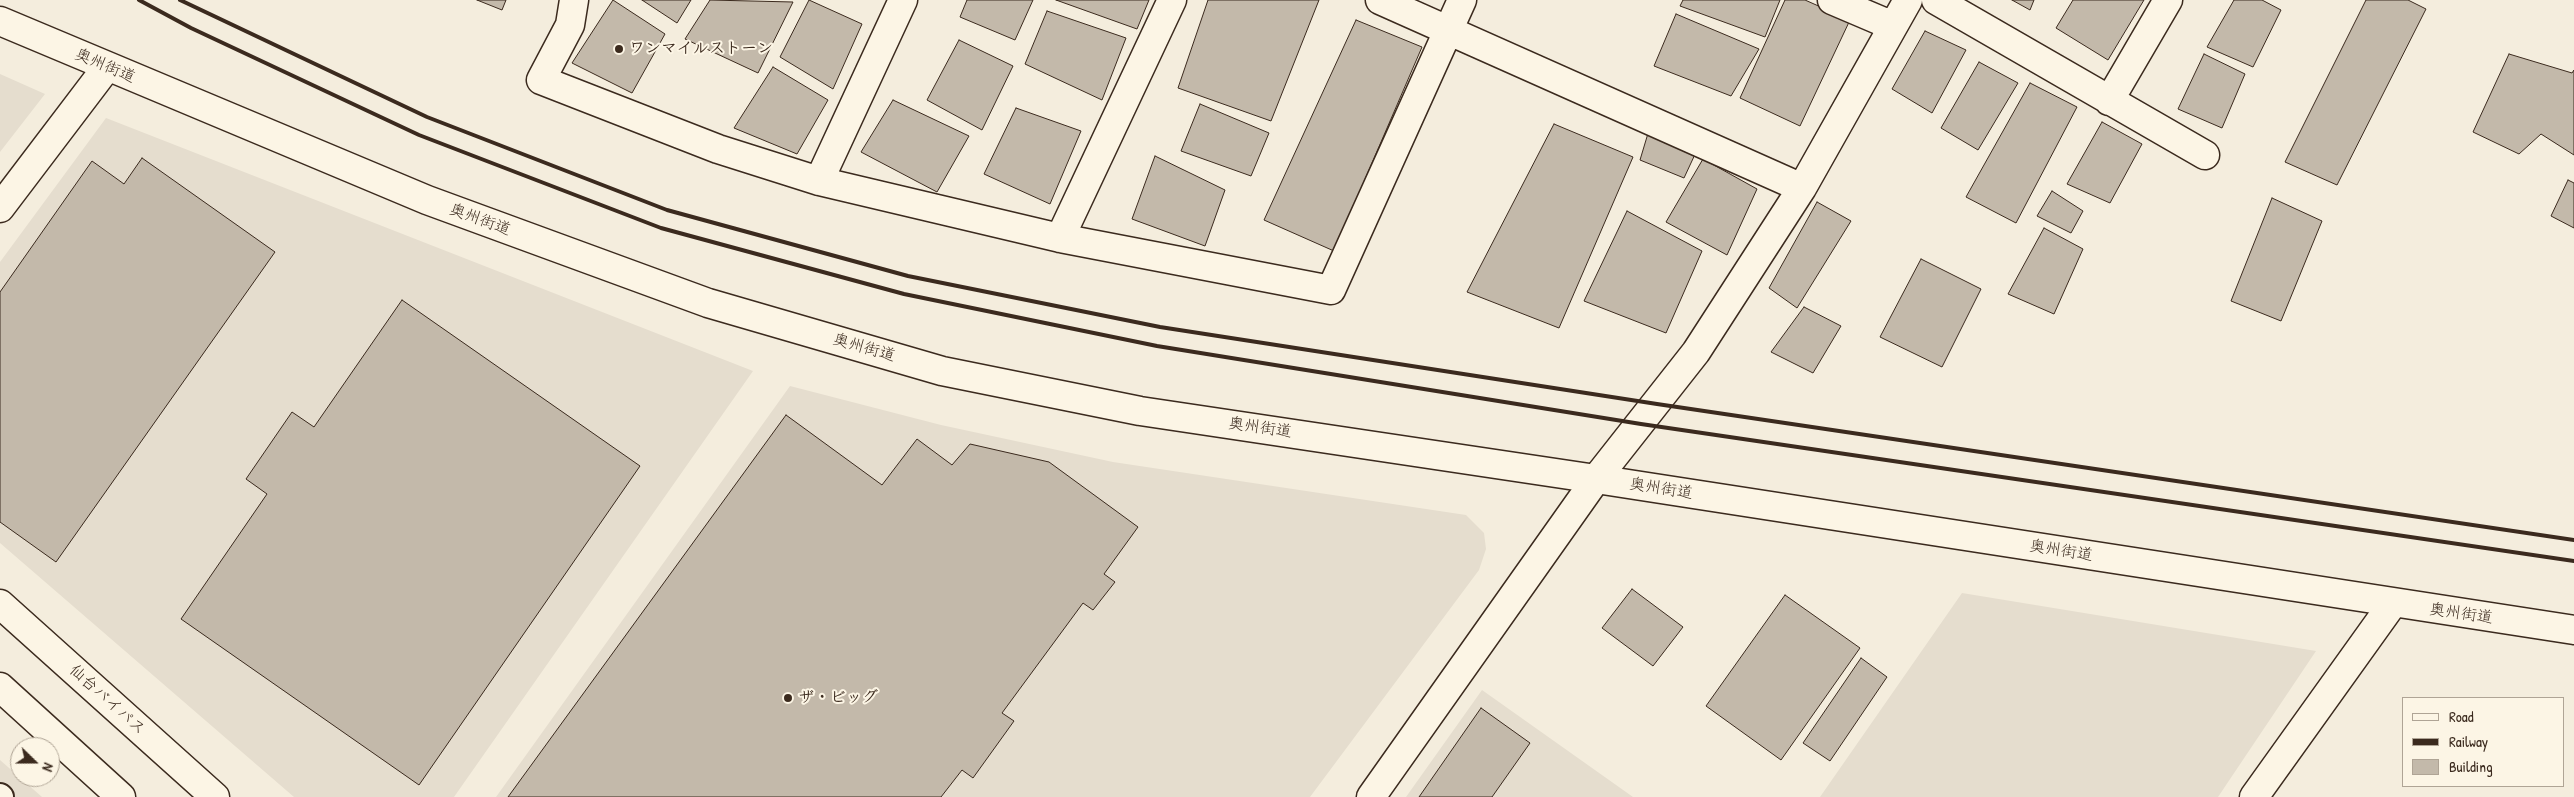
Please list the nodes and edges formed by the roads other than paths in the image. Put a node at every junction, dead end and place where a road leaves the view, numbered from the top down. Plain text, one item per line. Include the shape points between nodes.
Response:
1 (574, 0) edge
2 (903, 0) edge
3 (1172, 0) edge
4 (1380, 0) edge
5 (1462, 0) edge
6 (1832, 0) edge
7 (1908, 0) edge
8 (1936, 0) edge
9 (2168, 0) edge
10 (0, 21) edge
11 (1893, 26) junction
12 (1448, 30) junction
13 (107, 68) junction
14 (2109, 101) junction
15 (2205, 155) dead end
16 (819, 181) junction
17 (1802, 188) junction
18 (0, 208) edge
19 (1060, 238) junction
20 (1596, 478) junction
21 (0, 604) edge
22 (2393, 604) junction
23 (2574, 630) edge
24 (0, 686) edge
25 (121, 797) edge
26 (214, 797) edge
27 (1371, 797) edge
28 (2254, 797) edge

1 - 16 main road via 570,26 542,80 718,149
2 - 16 main road
3 - 19 main road
4 - 12 main road
5 - 12 main road
6 - 11 main road
7 - 11 main road
8 - 14 main road
9 - 14 main road
10 - 13 main road, 奥州街道
11 - 17 main road
12 - 17 main road
12 - 19 main road via 1331,290
13 - 18 main road
13 - 20 main road, 奥州街道 via 426,200 708,303 942,371 1140,410
14 - 15 main road
16 - 19 main road
17 - 20 main road via 1696,352
20 - 22 main road, 奥州街道
20 - 27 main road
21 - 26 main road, 仙台バイパス
22 - 23 main road, 奥州街道
22 - 28 main road
24 - 25 main road

